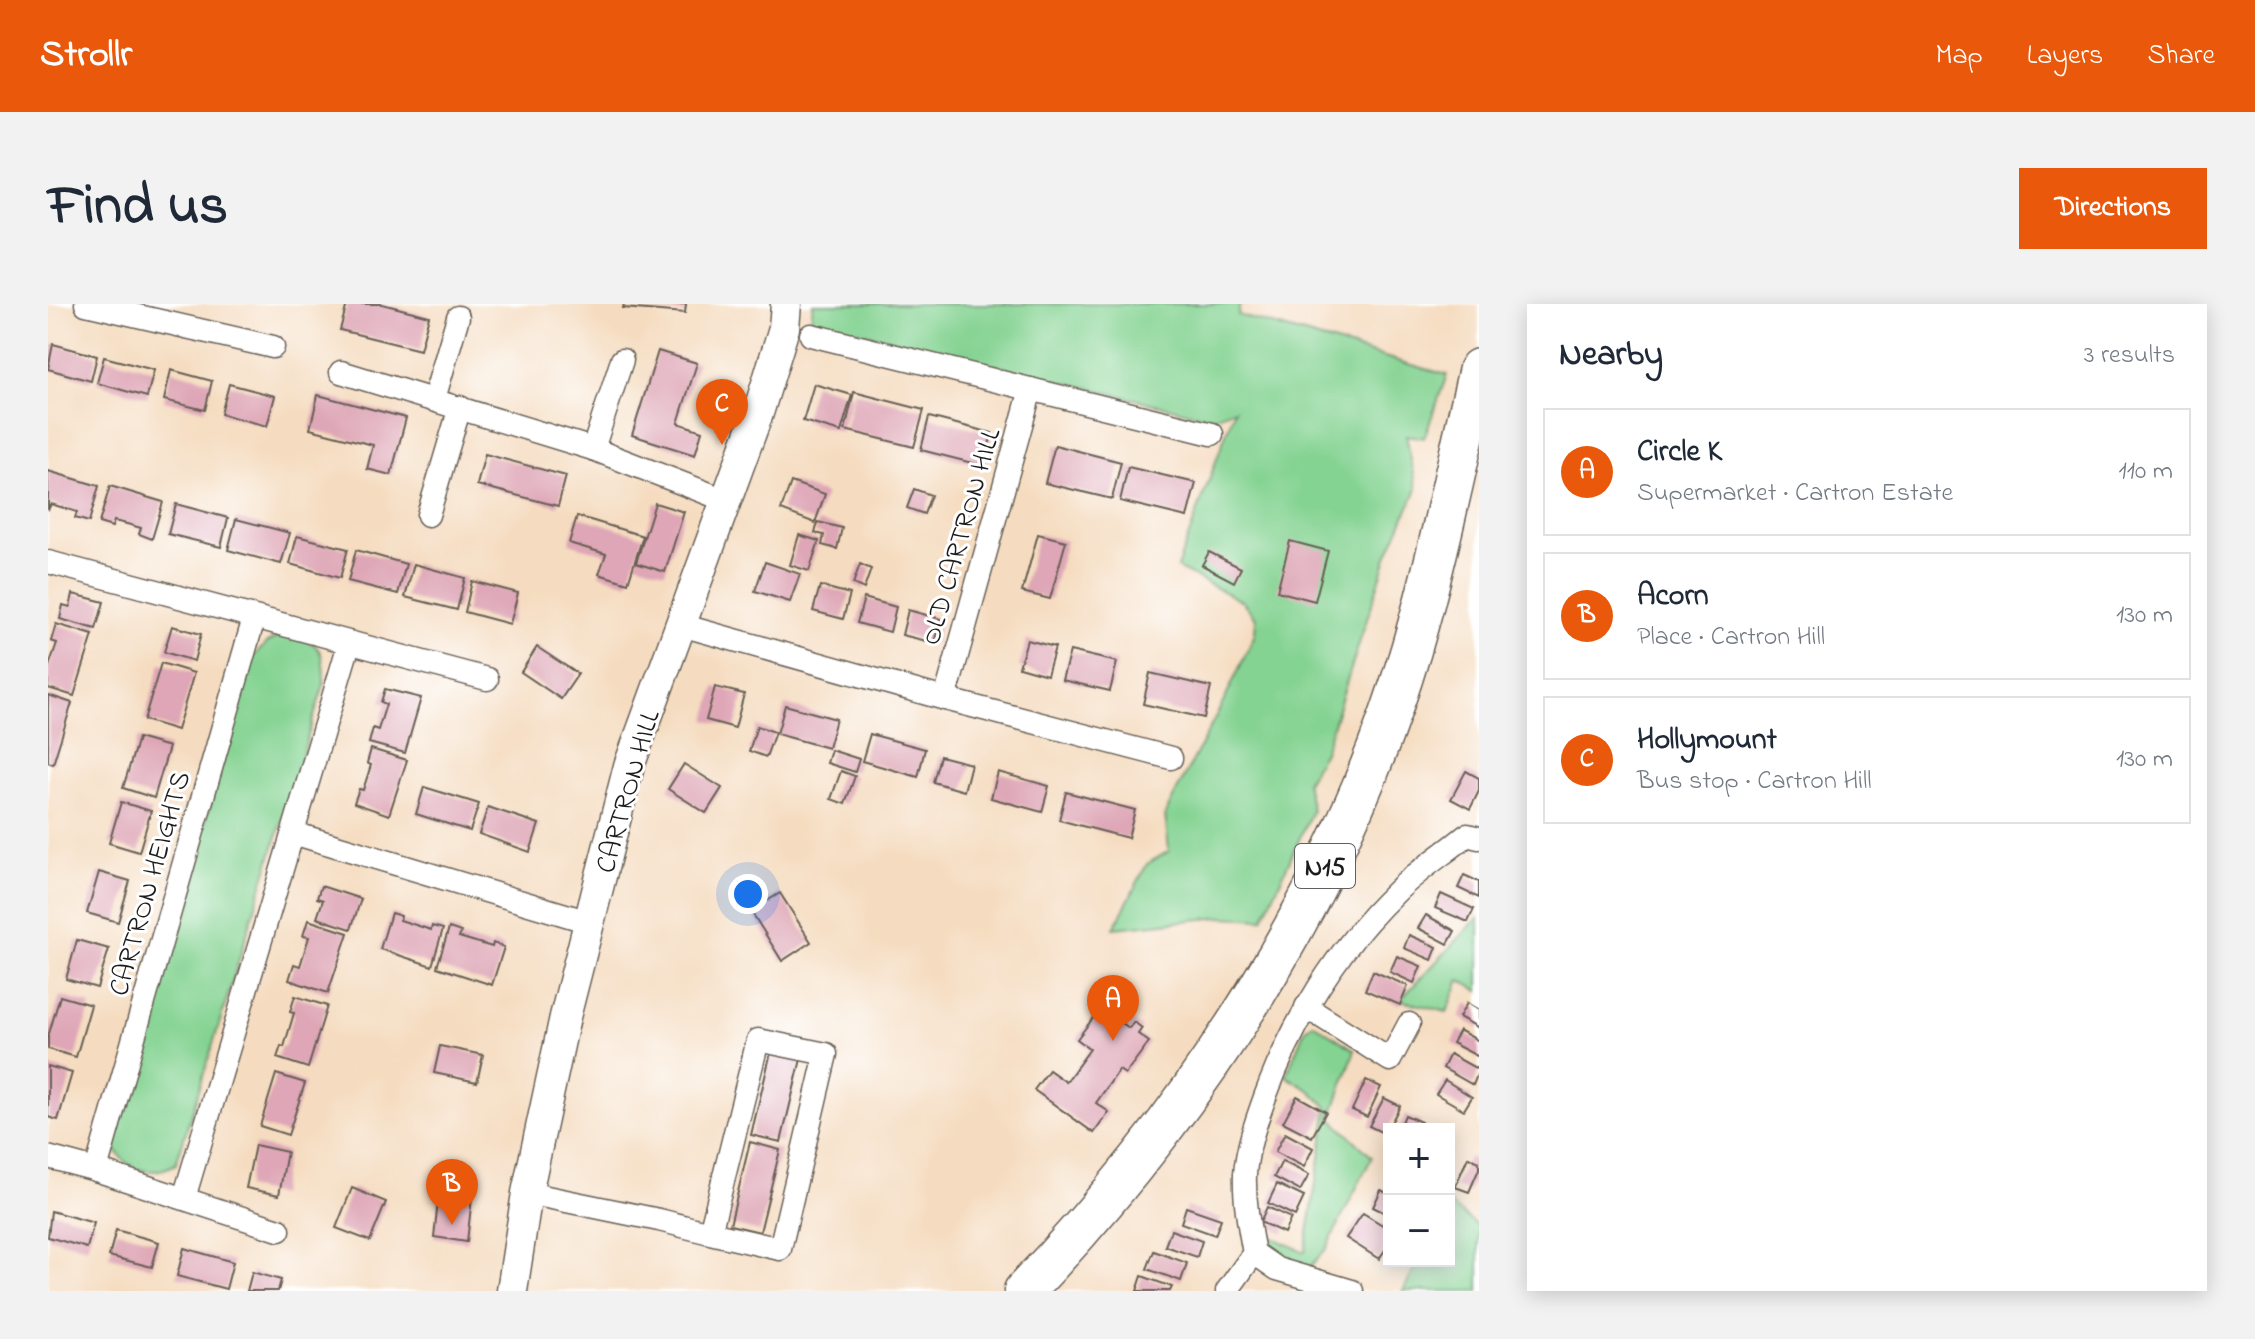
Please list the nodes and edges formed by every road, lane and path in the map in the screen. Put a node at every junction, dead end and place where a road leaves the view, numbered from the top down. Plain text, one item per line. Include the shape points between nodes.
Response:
1 (86, 304) edge
2 (786, 304) edge
3 (458, 317) dead end
4 (811, 335) dead end
5 (273, 347) dead end
6 (622, 360) dead end
7 (1479, 369) edge
8 (341, 372) dead end
9 (1031, 389) junction
10 (434, 399) junction
11 (460, 407) junction
12 (1212, 434) dead end
13 (593, 449) junction
14 (725, 500) junction
15 (428, 515) dead end
16 (48, 562) edge
17 (254, 618) junction
18 (681, 625) junction
19 (349, 644) junction
20 (487, 679) dead end
21 (945, 699) junction
22 (1171, 758) dead end
23 (293, 833) junction
24 (1479, 838) edge
25 (589, 922) junction
26 (1306, 1007) junction
27 (1409, 1024) dead end
28 (48, 1157) edge
29 (96, 1170) junction
30 (527, 1193) junction
31 (184, 1198) junction
32 (279, 1230) dead end
33 (710, 1233) junction
34 (1254, 1253) junction
35 (512, 1291) edge
36 (1024, 1291) edge
37 (1227, 1291) edge
38 (1352, 1291) edge

1 - 5 street
2 - 14 main road, CARTRON HILL via 767,385
3 - 10 street
4 - 9 street
6 - 13 street
7 - 36 highway, N15 via 1410,652 1370,767 1324,867 1265,979 1173,1117 1086,1226
8 - 10 street
9 - 12 street
9 - 21 street, OLD CARTRON HILL
10 - 11 street
11 - 13 street
11 - 15 street
13 - 14 street
14 - 18 main road, CARTRON HILL
16 - 17 street
17 - 19 street
17 - 29 street, CARTRON HEIGHTS
18 - 21 street
18 - 25 main road, CARTRON HILL via 629,766
19 - 20 street
19 - 23 street
21 - 22 street
23 - 25 street
23 - 31 street
24 - 26 street via 1467,835 1396,892 1332,967
25 - 30 main road, CARTRON HILL
26 - 27 street via 1390,1060
26 - 34 street via 1280,1057 1251,1135 1245,1173
28 - 29 street
29 - 31 street
30 - 33 street
30 - 35 main road, CARTRON HILL
31 - 32 street
33 - 33 street via 758,1040 826,1054 780,1249
34 - 37 street
34 - 38 street via 1277,1269

